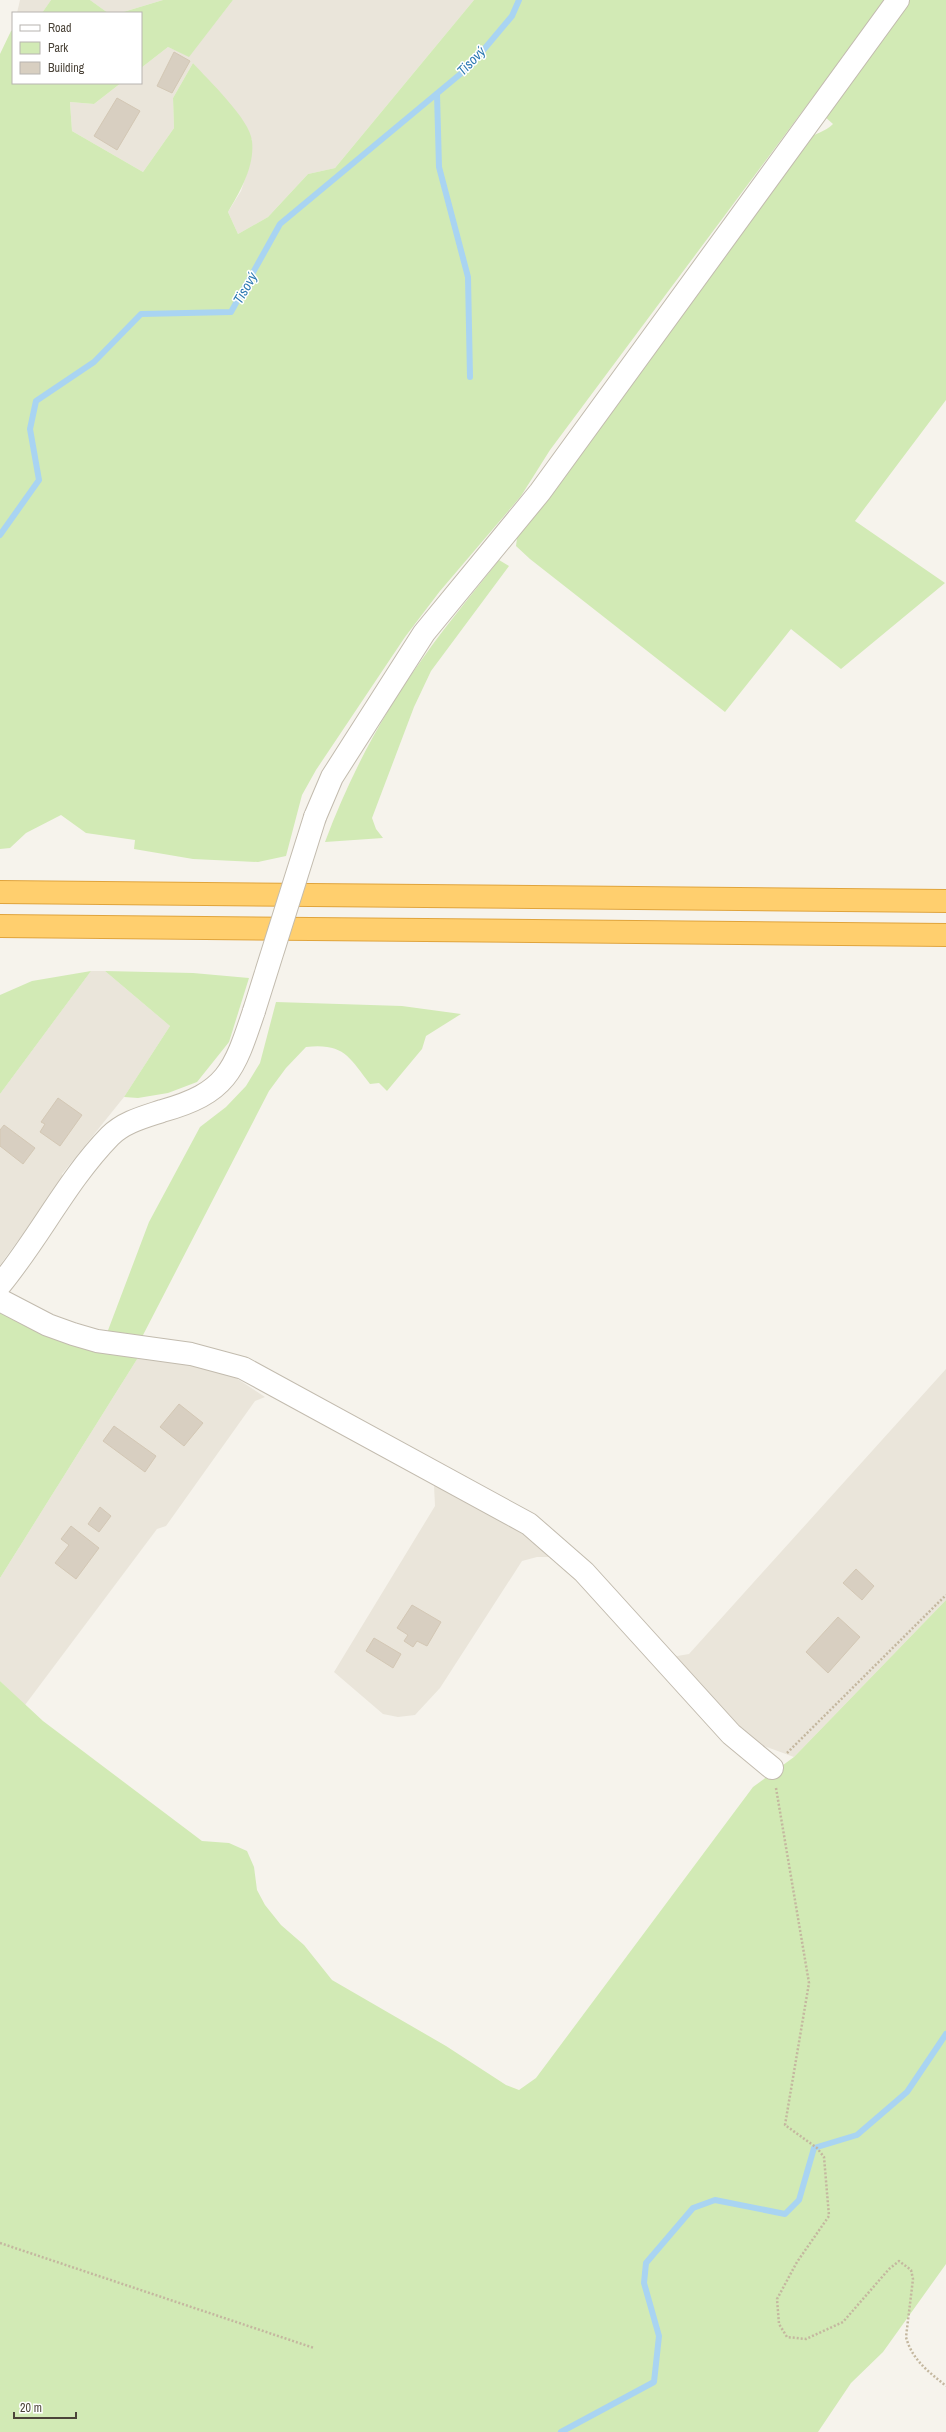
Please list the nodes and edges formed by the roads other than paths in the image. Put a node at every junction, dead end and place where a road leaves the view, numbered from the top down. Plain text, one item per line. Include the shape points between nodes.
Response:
1 (898, 0) edge
2 (0, 892) edge
3 (946, 901) edge
4 (0, 926) edge
5 (946, 936) edge
6 (0, 1285) edge
7 (0, 1300) edge
8 (772, 1768) road end

1 - 6 street, bridge via 540,492 424,633 332,777 315,817 238,1059 221,1082 199,1099 138,1118 112,1134 92,1155
2 - 3 highway
4 - 5 highway
7 - 8 street via 48,1325 97,1341 191,1354 243,1368 529,1524 584,1572 731,1734

